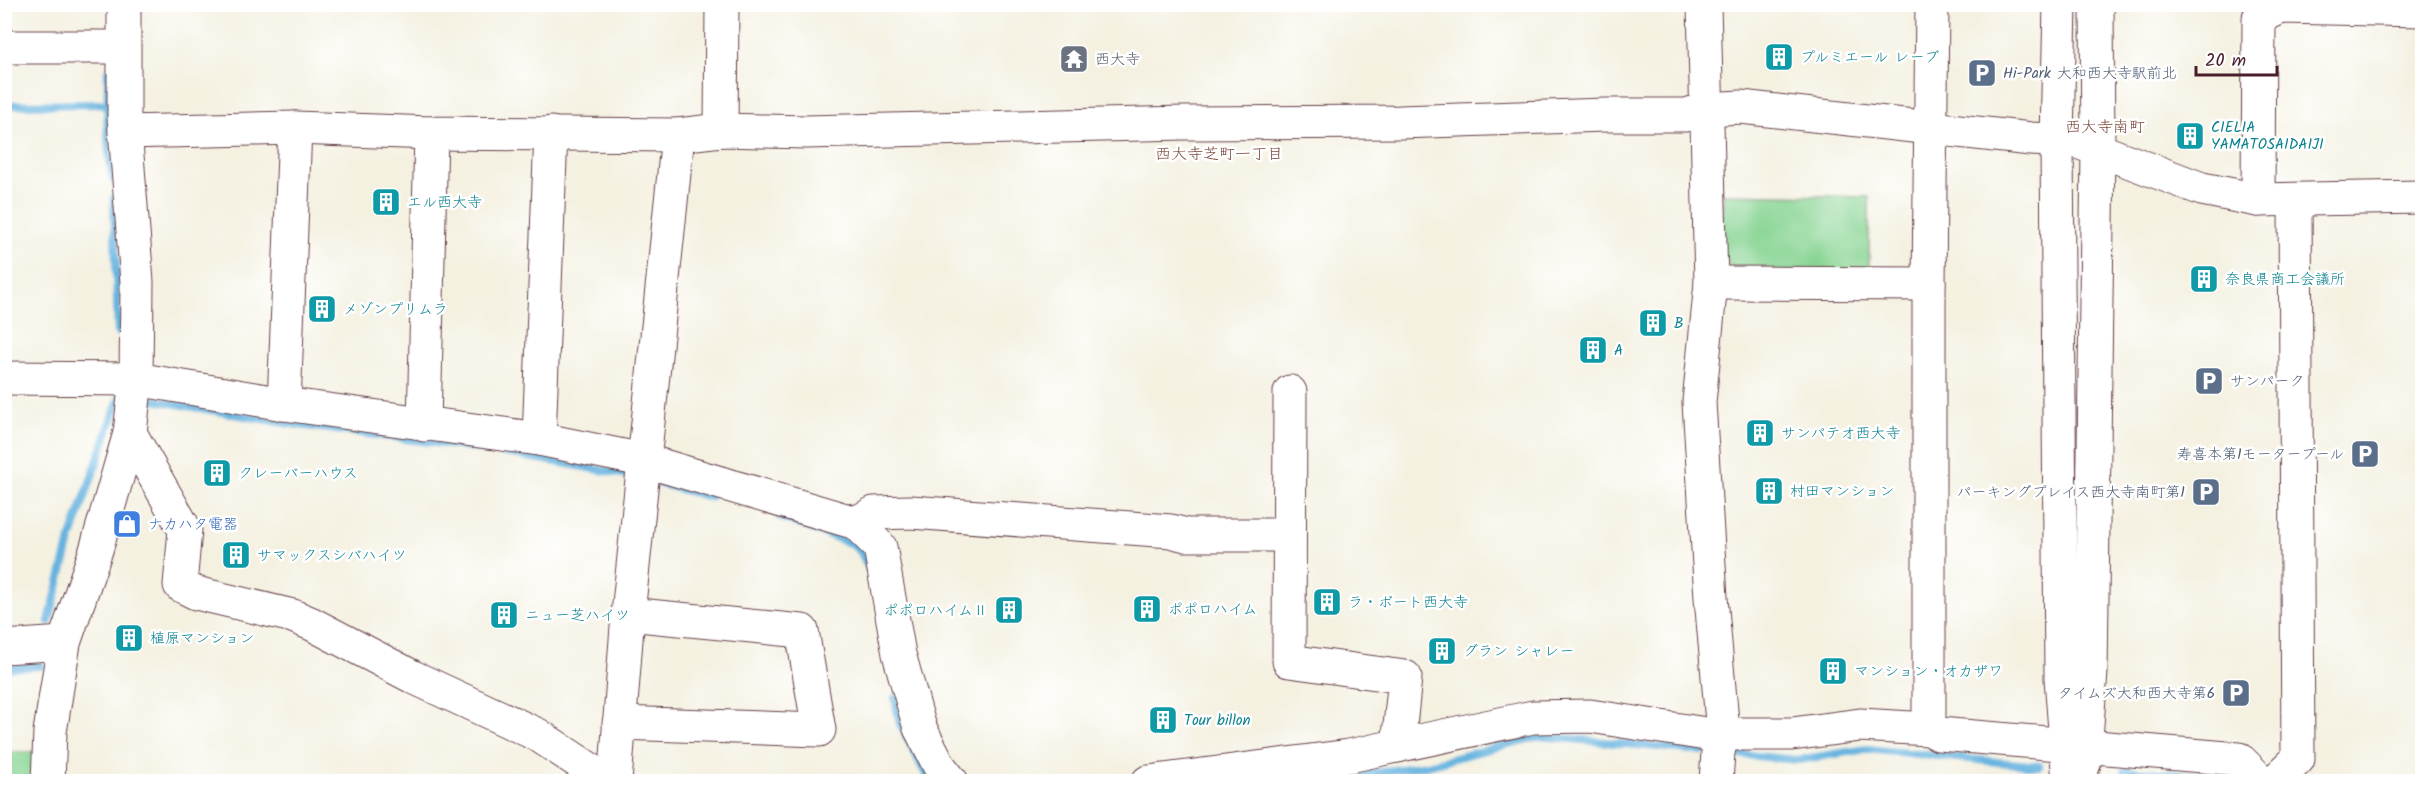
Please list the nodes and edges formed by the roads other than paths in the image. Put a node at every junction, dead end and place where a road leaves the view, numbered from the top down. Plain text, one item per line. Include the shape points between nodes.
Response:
1 (124, 4) edge
2 (722, 4) edge
3 (1704, 4) edge
4 (1932, 4) edge
5 (2060, 4) edge
6 (2097, 4) edge
7 (2422, 10) edge
8 (4, 47) edge
9 (123, 47) junction
10 (1706, 109) junction
11 (1931, 126) junction
12 (295, 128) junction
13 (722, 130) junction
14 (125, 132) junction
15 (431, 133) junction
16 (551, 134) junction
17 (678, 135) junction
18 (2058, 140) junction
19 (2098, 150) junction
20 (2422, 197) edge
21 (2258, 200) junction
22 (2295, 200) junction
23 (1711, 283) junction
24 (1929, 284) junction
25 (4, 378) edge
26 (136, 379) junction
27 (1290, 392) dead end
28 (284, 404) junction
29 (424, 424) junction
30 (130, 433) junction
31 (539, 439) junction
32 (643, 460) junction
33 (856, 523) junction
34 (1289, 535) junction
35 (628, 614) junction
36 (64, 643) junction
37 (4, 647) edge
38 (619, 723) junction
39 (1929, 729) junction
40 (1723, 734) junction
41 (1398, 746) junction
42 (2076, 746) junction
43 (1264, 775) edge
44 (48, 782) edge
45 (609, 782) edge
46 (615, 782) edge
47 (952, 782) edge
48 (1148, 782) edge
49 (1716, 782) edge
50 (2069, 782) edge
51 (2083, 782) edge
52 (2262, 782) edge
53 (2274, 782) edge

1 - 9 street
2 - 13 street
3 - 10 street
4 - 11 street
5 - 18 street
6 - 19 street
7 - 21 street via 2281,7 2259,18
8 - 9 street
9 - 14 street
10 - 11 street via 1741,107
10 - 13 street via 1686,115 1400,122
10 - 23 street
11 - 18 street
11 - 24 street
12 - 14 street
12 - 15 street
12 - 28 street
13 - 17 street
14 - 26 street via 136,282
15 - 16 street
15 - 29 street
16 - 17 street
16 - 31 street
17 - 32 street
18 - 19 street via 2075,141
18 - 42 street via 2061,678
19 - 21 street via 2202,189
19 - 42 street via 2091,672
20 - 22 street
21 - 22 street
22 - 53 street via 2298,759
23 - 24 street
23 - 40 street via 1699,402
24 - 39 street
25 - 26 street
26 - 28 street
26 - 30 street
27 - 34 street
28 - 29 street
29 - 31 street
30 - 36 street
30 - 45 street via 184,530 180,585 196,593 312,624 413,677 538,735
31 - 32 street
32 - 33 street
32 - 35 street
33 - 34 street via 874,513 911,512 1186,535
33 - 47 street via 880,547 899,654 920,728
34 - 41 street via 1289,661 1405,677
35 - 38 street
35 - 38 street via 802,631 819,730
36 - 37 street
36 - 44 street via 50,732
38 - 46 street
39 - 40 street via 1860,725 1792,734
39 - 42 street via 1939,734
40 - 41 street via 1590,716 1560,716 1511,720
40 - 49 street
41 - 43 street
42 - 50 street
42 - 51 street
42 - 52 street via 2239,759
43 - 48 street

